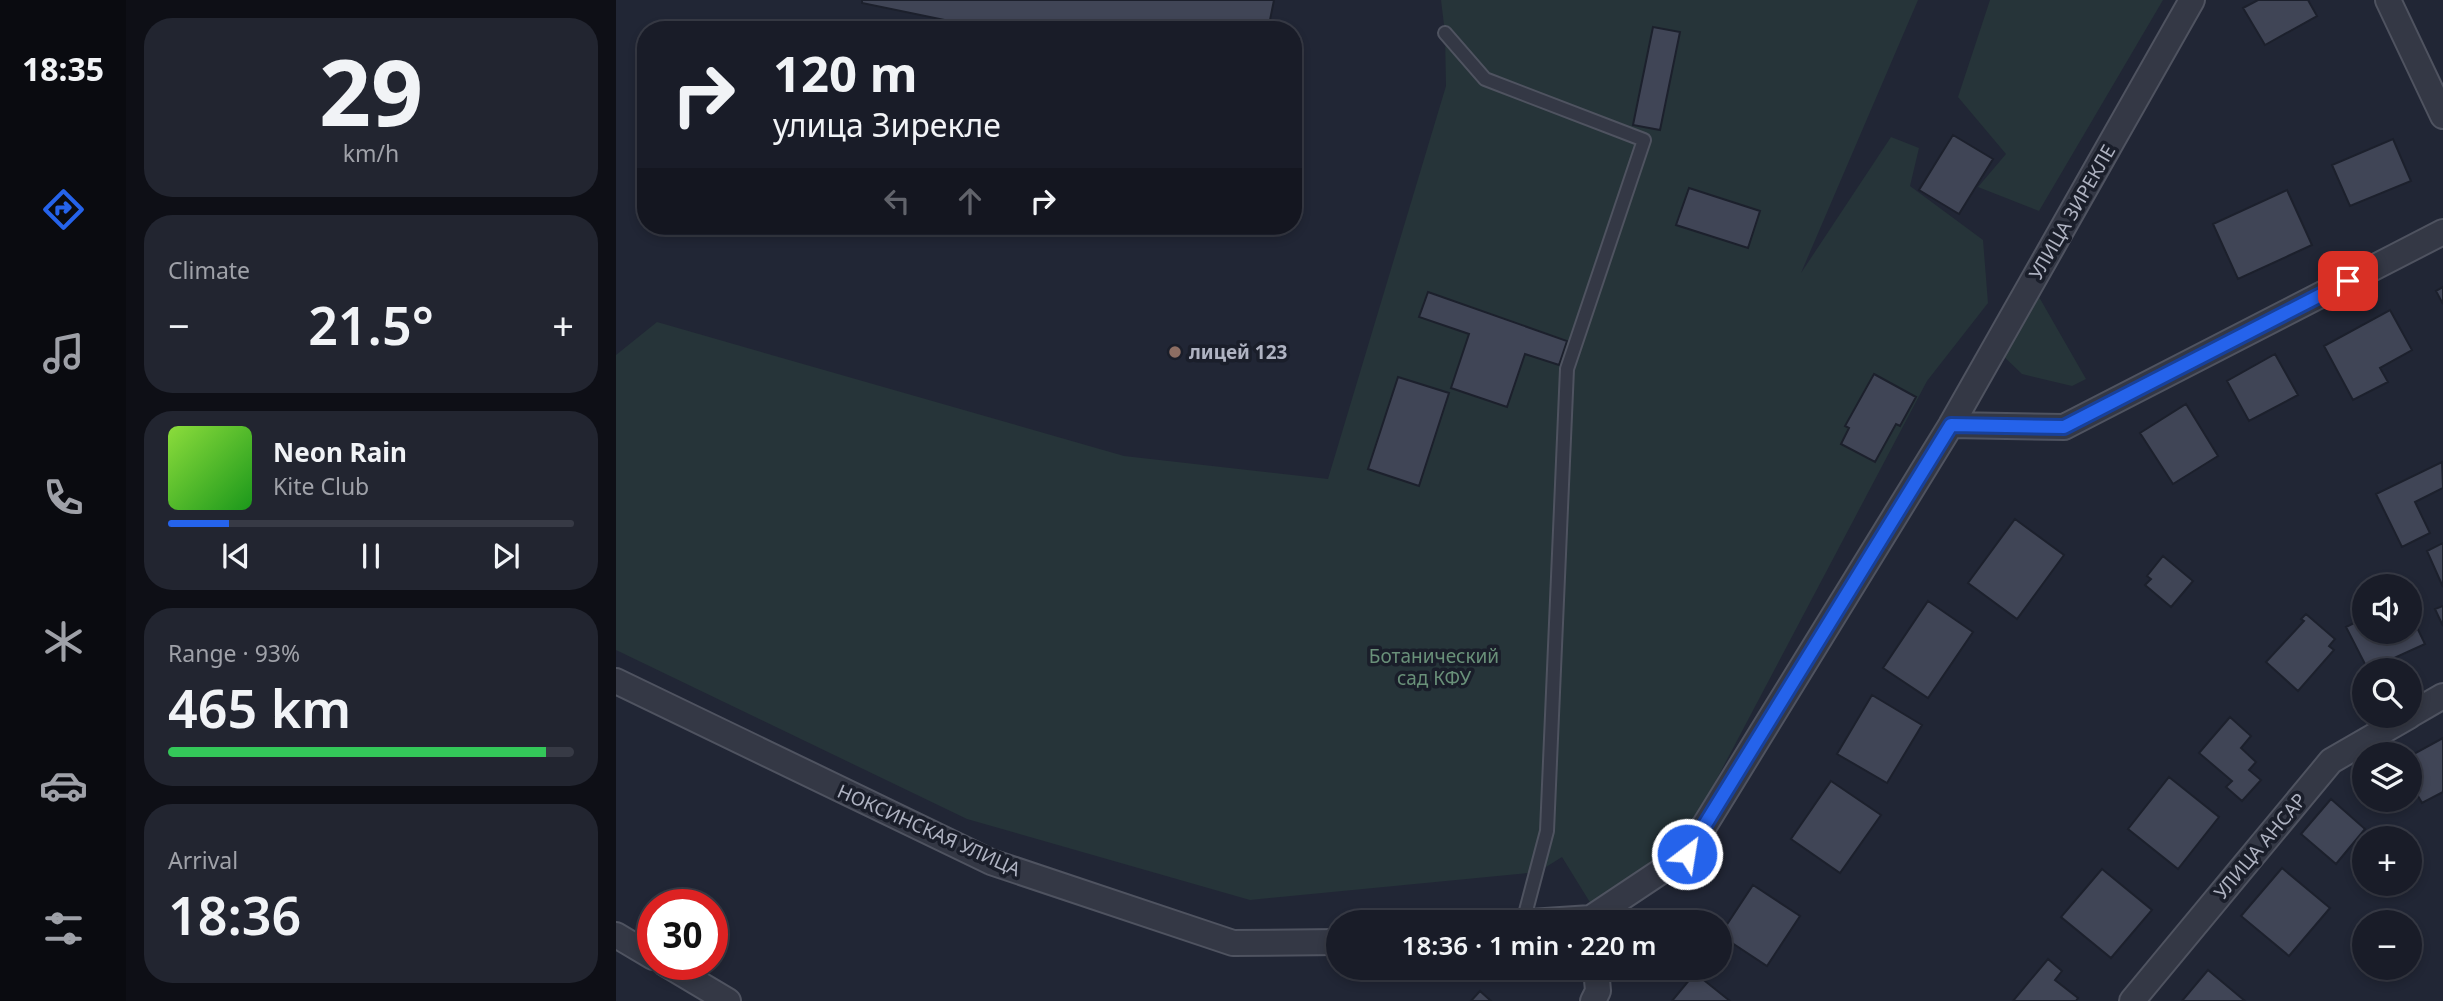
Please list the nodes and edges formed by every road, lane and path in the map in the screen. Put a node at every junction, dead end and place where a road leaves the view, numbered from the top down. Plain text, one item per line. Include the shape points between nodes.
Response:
1 (2192, 0) edge
2 (2388, 0) edge
3 (1445, 33) dead end
4 (2443, 116) edge
5 (2443, 232) edge
6 (1951, 425) junction
7 (616, 681) edge
8 (2443, 696) edge
9 (2422, 708) edge
10 (2388, 728) edge
11 (1526, 910) edge
12 (1606, 910) edge
13 (616, 935) edge
14 (1326, 942) edge
15 (637, 947) edge
16 (693, 980) edge
17 (1597, 980) edge
18 (728, 1001) edge
19 (1593, 1001) edge
20 (2132, 1001) edge

1 - 6 street, УЛИЦА ЗИРЕКЛЕ
2 - 4 street
3 - 11 lane via 1485,79 1644,140 1567,369 1547,831
5 - 6 street via 2064,427
6 - 12 street, УЛИЦА ЗИРЕКЛЕ via 1687,854
7 - 14 street, НОКСИНСКАЯ УЛИЦА via 991,862 1233,943
8 - 9 street, УЛИЦА АНСАР
10 - 20 street, УЛИЦА АНСАР via 2331,761
13 - 15 street
16 - 18 street
17 - 19 street

